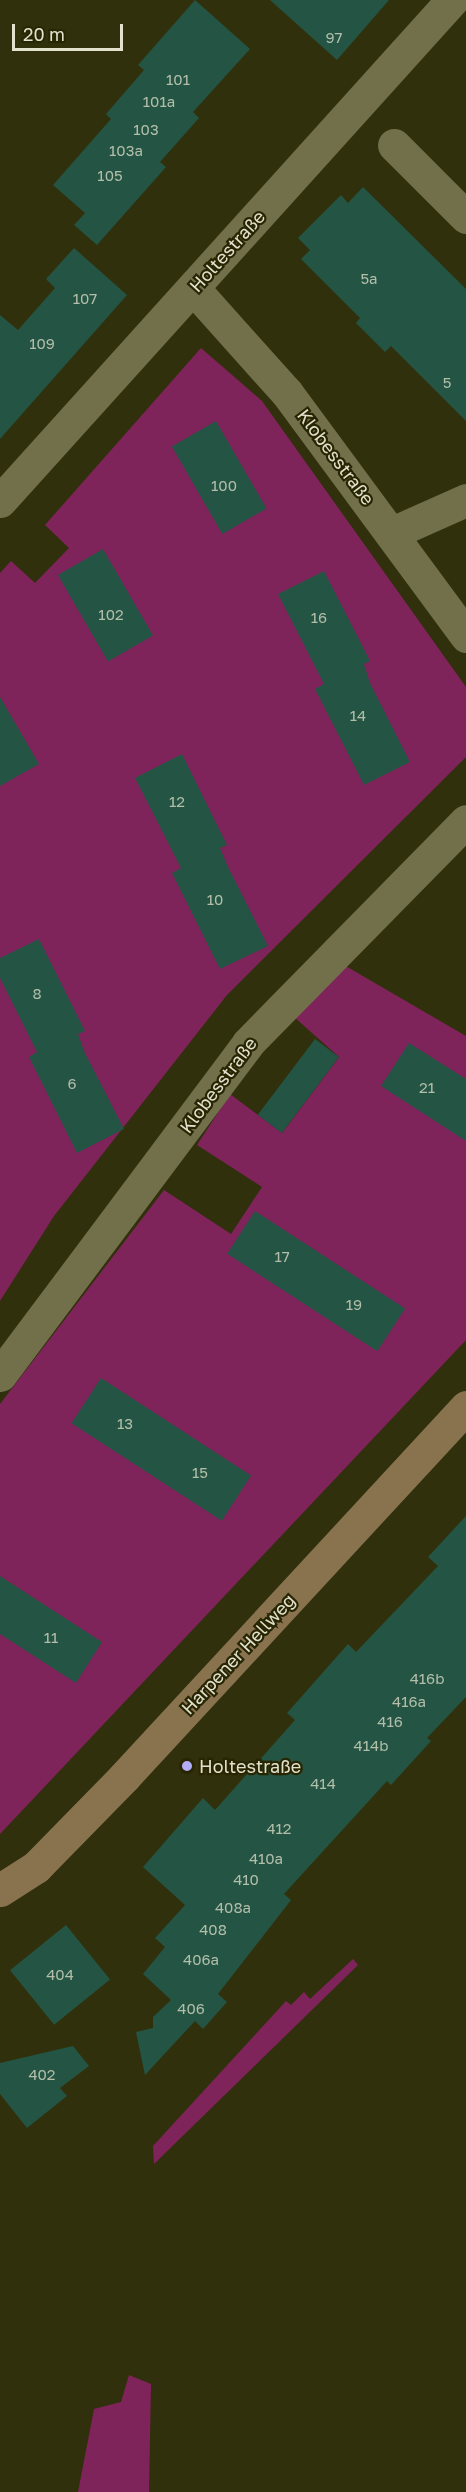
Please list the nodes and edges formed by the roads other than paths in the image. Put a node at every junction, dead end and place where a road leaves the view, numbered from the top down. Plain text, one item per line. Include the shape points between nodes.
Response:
1 (452, 0) edge
2 (394, 146) dead end
3 (466, 217) edge
4 (193, 288) junction
5 (466, 500) edge
6 (0, 501) edge
7 (392, 533) junction
8 (466, 636) edge
9 (466, 821) edge
10 (0, 1375) edge
11 (466, 1407) edge
12 (0, 1890) edge

1 - 4 street, Holtestraße
2 - 3 street
4 - 6 street, Holtestraße
4 - 7 street, Klobesstraße via 287,393
5 - 7 street
7 - 8 street, Klobesstraße
9 - 10 street, Klobesstraße via 319,965 248,1044
11 - 12 street, Harpener Hellweg via 124,1777 36,1868

